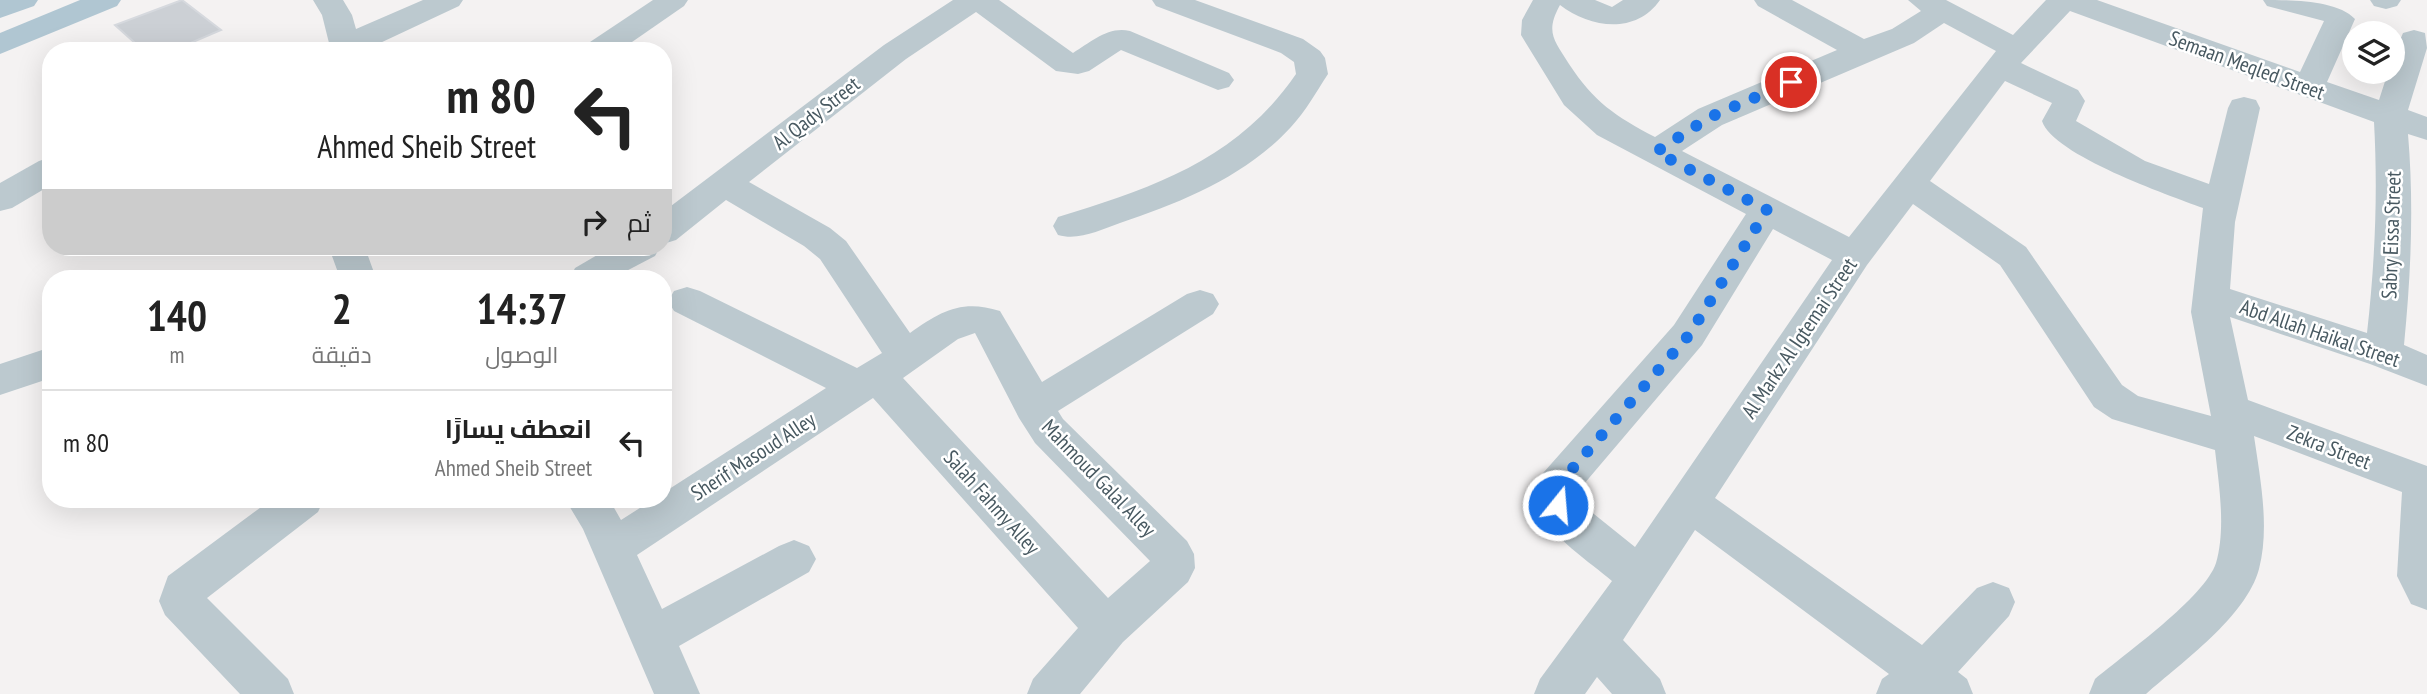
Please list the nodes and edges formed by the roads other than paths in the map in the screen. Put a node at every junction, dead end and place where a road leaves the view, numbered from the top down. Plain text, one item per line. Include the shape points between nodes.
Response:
1 (23, 0) edge
2 (106, 0) edge
3 (328, 0) edge
4 (448, 0) edge
5 (673, 0) edge
6 (976, 0) edge
7 (1167, 0) edge
8 (1548, 0) edge
9 (1572, 0) edge
10 (1646, 0) edge
11 (1769, 0) edge
12 (2065, 0) edge
13 (2278, 0) edge
14 (1932, 5) edge
15 (0, 9) edge
16 (2414, 40) dead end
17 (344, 42) edge
18 (359, 42) edge
19 (611, 42) edge
20 (0, 44) edge
21 (1862, 51) junction
22 (2008, 57) junction
23 (1219, 80) dead end
24 (2308, 88) junction
25 (2244, 108) dead end
26 (2390, 116) junction
27 (2427, 129) edge
28 (1656, 152) junction
29 (42, 174) edge
30 (1908, 183) junction
31 (725, 184) junction
32 (0, 200) edge
33 (2222, 202) junction
34 (1767, 210) junction
35 (672, 224) edge
36 (1072, 226) dead end
37 (624, 256) edge
38 (1854, 256) junction
39 (599, 270) edge
40 (2212, 297) junction
41 (687, 301) dead end
42 (1199, 304) dead end
43 (2384, 353) junction
44 (42, 365) edge
45 (2427, 371) edge
46 (880, 373) junction
47 (0, 380) edge
48 (1033, 407) junction
49 (2232, 424) junction
50 (2425, 483) edge
51 (1689, 502) junction
52 (291, 508) edge
53 (591, 508) edge
54 (613, 548) junction
55 (794, 559) dead end
56 (1639, 577) junction
57 (2427, 590) edge
58 (1993, 601) dead end
59 (1107, 628) junction
60 (652, 638) junction
61 (1595, 643) junction
62 (1925, 687) edge
63 (271, 694) edge
64 (677, 694) edge
65 (1050, 694) edge
66 (1557, 694) edge
67 (1643, 694) edge
68 (2112, 694) edge

1 - 15 main road
2 - 20 main road
3 - 17 street
4 - 18 street
5 - 19 street
6 - 23 street via 1067,64 1078,64 1119,38
6 - 31 street, Al Qady Street via 895,52
7 - 36 street via 1292,46 1309,58 1312,74 1278,121 1225,164 1154,200
8 - 28 street via 1535,22 1535,33 1575,98 1609,127
9 - 10 street via 1616,17
11 - 21 street
12 - 22 street, Al Markz Al Igtemai Street
12 - 24 street, Semaan Meqled Street
13 - 24 street via 2340,18
14 - 21 street via 1922,26
14 - 22 street
16 - 26 street
21 - 28 street via 1710,117
22 - 30 street, Al Markz Al Igtemai Street
22 - 33 street via 2067,97 2060,127 2111,159
24 - 26 street, Semaan Meqled Street
25 - 33 street
26 - 27 street, Semaan Meqled Street
26 - 43 street, Sabry Eissa Street via 2395,189 2393,268
28 - 34 street
29 - 32 street
30 - 38 street, Al Markz Al Igtemai Street
30 - 49 street, Zekra Street via 2013,256 2108,396 2126,408
31 - 35 street, Al Qady Street
31 - 46 street via 833,250
33 - 40 street
34 - 38 street
34 - 56 street via 1689,335 1559,484 1556,494 1564,515
37 - 39 street
38 - 51 street, Al Markz Al Igtemai Street
40 - 43 street, Abd Allah Haikal Street
40 - 49 street via 2210,312
41 - 46 street
42 - 48 street
43 - 45 street, Abd Allah Haikal Street
44 - 47 street
46 - 48 street, Mahmoud Galal Alley via 962,319 981,318 991,325
46 - 54 street, Sherif Masoud Alley
46 - 59 street, Salah Fahmy Alley
48 - 59 street, Mahmoud Galal Alley via 1073,458 1173,558 1173,568
49 - 50 street, Zekra Street
49 - 68 street via 2242,525 2236,569 2213,607
50 - 57 street via 2419,576
51 - 56 street, Al Markz Al Igtemai Street
51 - 62 street
52 - 63 street via 184,590 181,601
53 - 54 street
54 - 60 street
55 - 60 street
56 - 61 street, Al Markz Al Igtemai Street
58 - 62 street
59 - 65 street, Mahmoud Galal Alley
60 - 64 street
61 - 66 street, Al Markz Al Igtemai Street
61 - 67 street

